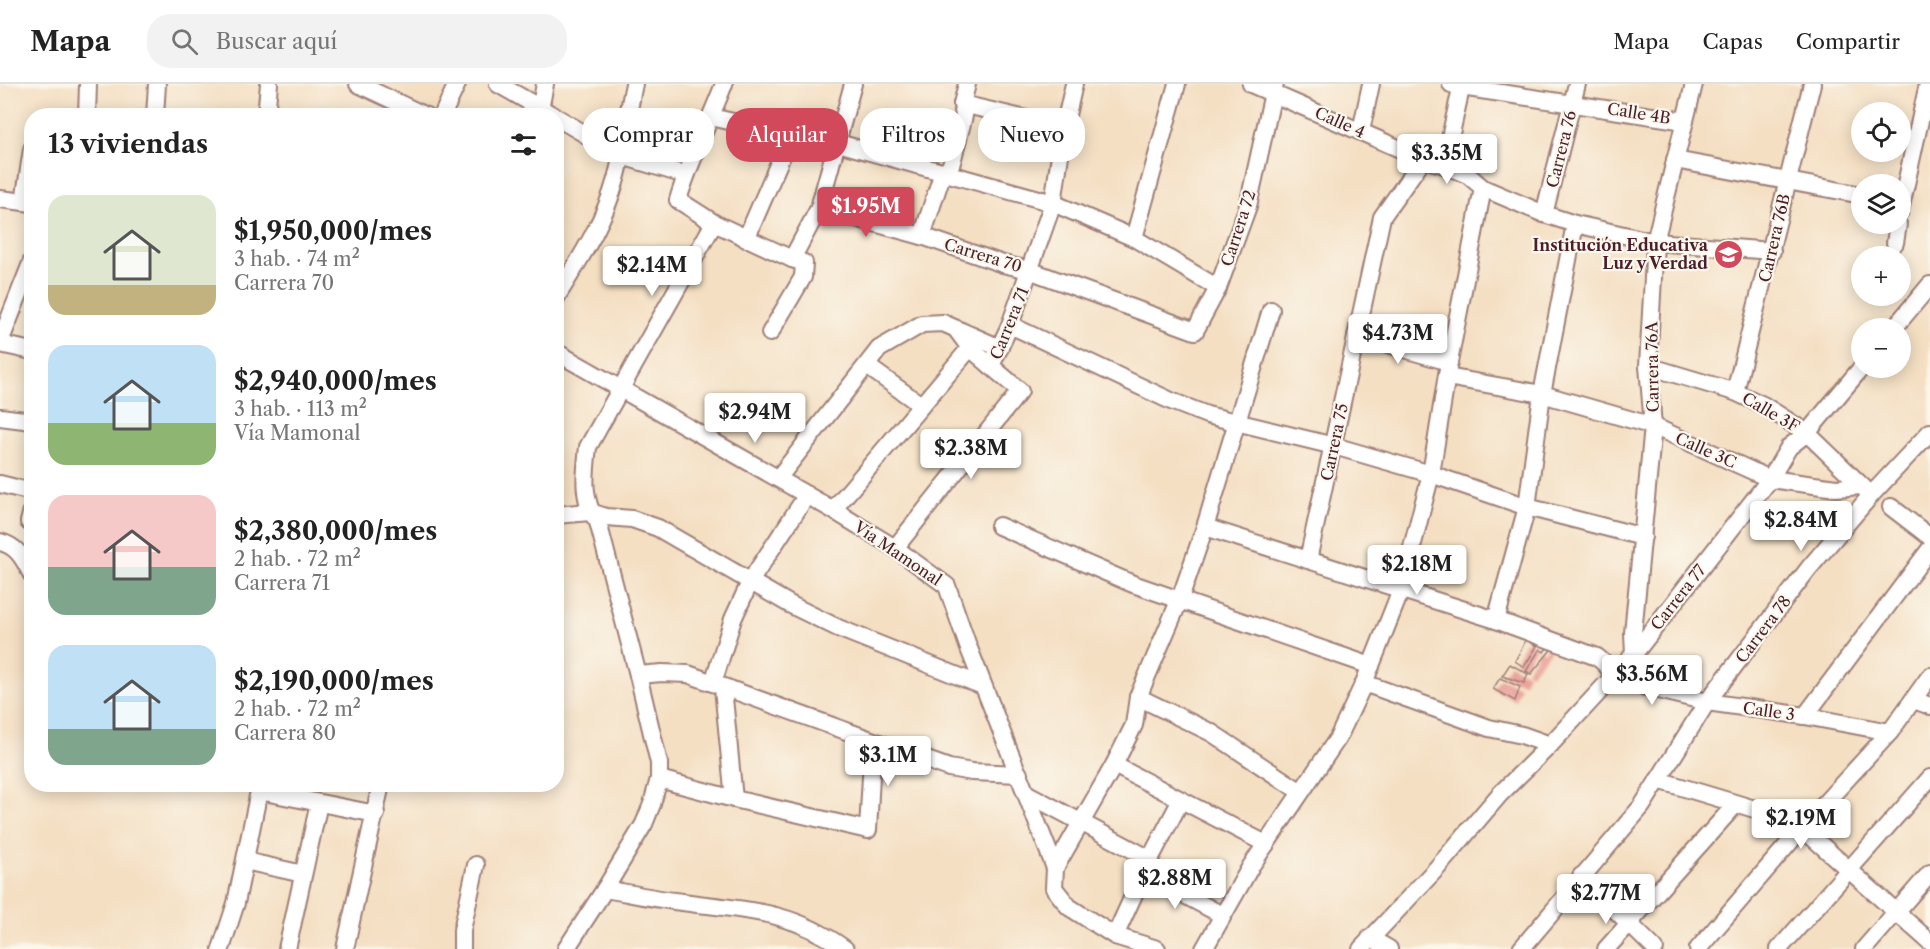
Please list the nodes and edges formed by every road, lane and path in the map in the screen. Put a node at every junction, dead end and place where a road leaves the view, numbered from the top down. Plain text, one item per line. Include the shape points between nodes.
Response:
1 (88, 84) edge
2 (157, 84) edge
3 (269, 84) edge
4 (358, 84) edge
5 (457, 84) edge
6 (498, 84) edge
7 (546, 84) edge
8 (634, 84) edge
9 (724, 84) edge
10 (853, 84) edge
11 (967, 84) edge
12 (1074, 84) edge
13 (1177, 84) edge
14 (1251, 84) edge
15 (1371, 84) edge
16 (1577, 84) edge
17 (1694, 84) edge
18 (1812, 84) edge
19 (1928, 84) edge
20 (1458, 85) edge
21 (1274, 88) edge
22 (1572, 103) junction
23 (962, 104) junction
24 (87, 108) edge
25 (155, 108) edge
26 (267, 108) edge
27 (409, 108) edge
28 (446, 108) edge
29 (537, 108) edge
30 (547, 108) edge
31 (630, 108) edge
32 (847, 108) edge
33 (979, 108) edge
34 (1069, 108) edge
35 (714, 109) edge
36 (1685, 121) junction
37 (564, 124) edge
38 (1361, 131) junction
39 (582, 134) edge
40 (848, 146) edge
41 (1423, 159) junction
42 (1675, 160) junction
43 (621, 162) edge
44 (642, 162) edge
45 (691, 162) edge
46 (779, 162) edge
47 (832, 162) edge
48 (1059, 162) edge
49 (1444, 165) junction
50 (943, 172) junction
51 (1908, 174) edge
52 (685, 175) junction
53 (1787, 182) junction
54 (1483, 188) junction
55 (1851, 193) edge
56 (0, 199) edge
57 (24, 202) edge
58 (1053, 203) junction
59 (819, 207) junction
60 (1544, 214) junction
61 (714, 223) junction
62 (1575, 224) junction
63 (1896, 234) edge
64 (922, 236) junction
65 (1134, 238) junction
66 (746, 239) junction
67 (1655, 242) junction
68 (1894, 243) dead end
69 (1772, 251) junction
70 (792, 259) junction
71 (1029, 270) junction
72 (24, 285) edge
73 (564, 285) edge
74 (1930, 285) edge
75 (1218, 288) junction
76 (1271, 310) dead end
77 (1902, 318) edge
78 (1010, 325) junction
79 (956, 329) junction
80 (1196, 332) joint
81 (770, 333) dead end
82 (1356, 335) junction
83 (0, 343) edge
84 (970, 348) junction
85 (1000, 348) junction
86 (24, 349) edge
87 (564, 356) edge
88 (867, 366) junction
89 (991, 366) junction
90 (1648, 366) junction
91 (1448, 370) junction
92 (1853, 378) edge
93 (621, 387) junction
94 (1735, 392) junction
95 (1542, 394) junction
96 (921, 405) junction
97 (0, 417) edge
98 (24, 420) edge
99 (1238, 423) junction
100 (1653, 426) junction
101 (1930, 432) edge
102 (1807, 433) junction
103 (1334, 446) junction
104 (1431, 474) junction
105 (779, 477) junction
106 (1770, 479) junction
107 (0, 484) edge
108 (24, 490) edge
109 (1867, 490) junction
110 (807, 495) junction
111 (1527, 507) junction
112 (1891, 507) dead end
113 (833, 510) junction
114 (590, 512) junction
115 (564, 514) edge
116 (999, 526) dead end
117 (1205, 527) junction
118 (1643, 537) junction
119 (1930, 537) edge
120 (0, 542) edge
121 (895, 548) junction
122 (1930, 549) edge
123 (1308, 560) junction
124 (24, 562) edge
125 (751, 580) junction
126 (1401, 590) junction
127 (1180, 599) junction
128 (1496, 620) junction
129 (1634, 654) junction
130 (1371, 666) junction
131 (638, 675) junction
132 (1615, 675) junction
133 (1930, 676) edge
134 (1364, 683) junction
135 (718, 686) junction
136 (983, 686) junction
137 (1138, 697) junction
138 (1914, 700) junction
139 (1707, 702) junction
140 (1930, 706) edge
141 (1805, 716) junction
142 (1890, 732) junction
143 (873, 741) junction
144 (1550, 745) junction
145 (1114, 765) junction
146 (1019, 774) junction
147 (1930, 778) edge
148 (658, 779) junction
149 (1658, 780) junction
150 (259, 792) edge
151 (264, 792) edge
152 (380, 792) edge
153 (1301, 792) junction
154 (1026, 793) junction
155 (734, 799) junction
156 (1180, 800) junction
157 (319, 803) junction
158 (1736, 804) junction
159 (376, 814) junction
160 (1081, 821) junction
161 (1802, 828) junction
162 (1266, 844) junction
163 (244, 861) junction
164 (476, 865) dead end
165 (1147, 866) junction
166 (1055, 868) junction
167 (1848, 870) junction
168 (1930, 873) edge
169 (303, 874) junction
170 (1581, 876) junction
171 (605, 889) junction
172 (1896, 912) junction
173 (1222, 915) junction
174 (1629, 923) junction
175 (1115, 936) junction
176 (1930, 942) edge
177 (1365, 943) edge
178 (221, 949) edge
179 (287, 949) edge
180 (345, 949) edge
181 (462, 949) edge
182 (566, 949) edge
183 (845, 949) edge
184 (1157, 949) edge
185 (1204, 949) edge
186 (1389, 949) edge
187 (1521, 949) edge
188 (1606, 949) edge
189 (1655, 949) edge
190 (1698, 949) edge
191 (1779, 949) edge
192 (1864, 949) edge

1 - 24 street
2 - 25 street
3 - 26 street
4 - 27 street
5 - 28 street
6 - 29 street
7 - 30 street
8 - 31 street
9 - 35 street
10 - 32 street
11 - 23 street, Carrera 70
12 - 34 street, Carrera 71
13 - 65 street
14 - 21 street, Calle 4
15 - 38 street
16 - 22 street, Carrera 76
17 - 36 street, Carrera 76A
18 - 53 street, Carrera 76B
19 - 51 street
20 - 22 street, Calle 4B
20 - 49 street
21 - 38 street, Calle 4
21 - 75 street, Carrera 72 via 1248,206
22 - 36 street, Calle 4B
22 - 60 street, Carrera 76
23 - 33 street
23 - 50 street, Carrera 70 via 964,116 956,151 949,169
36 - 42 street, Carrera 76A
37 - 39 street
38 - 41 street, Calle 4
40 - 50 street
41 - 49 street, Calle 4
41 - 82 street, Carrera 75 via 1382,217
42 - 53 street
42 - 67 street, Carrera 76A
43 - 73 street via 601,223
44 - 52 street
45 - 52 street
46 - 66 street
47 - 59 street
48 - 58 street, Carrera 71
49 - 54 street, Calle 4 via 1468,175
50 - 58 street
50 - 64 street, Carrera 70
52 - 61 street via 678,200
53 - 55 street
53 - 69 street, Carrera 76B
54 - 60 street, Calle 4
54 - 91 street
56 - 57 street
58 - 65 street
58 - 71 street, Carrera 71
59 - 64 street
59 - 70 street
60 - 62 street, Calle 4
61 - 66 street
61 - 93 street
62 - 67 street, Calle 4
62 - 95 street
63 - 68 street
64 - 71 street, Carrera 70
65 - 75 street
66 - 70 street
67 - 69 street, Calle 4
67 - 90 street, Carrera 76A
69 - 94 street, Carrera 76B
70 - 81 street via 804,263 802,277
71 - 78 street, Carrera 71
71 - 80 street, Carrera 70
72 - 83 street
74 - 77 street
75 - 80 street, Carrera 72
76 - 99 street
78 - 85 street, Carrera 71
78 - 99 street via 1171,401 1207,416
79 - 84 street
79 - 85 street
79 - 88 street via 944,323 922,324 879,349
82 - 91 street, Calle 3C
82 - 103 street, Carrera 75
83 - 86 street
84 - 89 street
84 - 96 street
85 - 89 street, Carrera 71
87 - 93 street, Vía Mamonal
88 - 96 street
88 - 105 street
89 - 121 street, Carrera 71 via 1020,391
90 - 94 street, Calle 3F
90 - 100 street, Carrera 76A
91 - 95 street, Calle 3C
91 - 104 street
92 - 102 street, Carrera 77
93 - 105 street, Vía Mamonal
93 - 114 street via 588,447 585,476
94 - 102 street, Calle 3F
95 - 100 street, Calle 3C
95 - 111 street
96 - 113 street
97 - 98 street
99 - 103 street
99 - 117 street
100 - 106 street, Calle 3C
100 - 118 street, Carrera 76A
101 - 109 street, Carrera 78
102 - 106 street, Carrera 77 via 1789,447
102 - 109 street, Calle 3F
103 - 104 street
103 - 123 street, Carrera 75
104 - 111 street
104 - 126 street
105 - 110 street, Vía Mamonal
106 - 109 street, Calle 3C
106 - 129 street, Carrera 77
107 - 108 street
109 - 139 street, Carrera 78
110 - 113 street, Vía Mamonal
110 - 125 street
111 - 118 street
111 - 128 street
112 - 119 street
113 - 121 street, Vía Mamonal
114 - 115 street
114 - 125 street via 658,528
114 - 131 street via 598,522
116 - 127 street via 1133,584
117 - 123 street, Calle 3
117 - 127 street
118 - 129 street, Carrera 76A
120 - 124 street via 17,550
121 - 136 street, Vía Mamonal via 947,586
122 - 141 street
123 - 126 street, Calle 3
125 - 135 street via 733,619
125 - 136 street via 851,634
126 - 128 street, Calle 3
126 - 130 street
127 - 130 street
127 - 137 street
128 - 132 street, Calle 3 via 1597,657
129 - 132 street, Carrera 77
130 - 134 street
131 - 135 street via 688,674
131 - 148 street via 658,763
132 - 139 street, Calle 3 via 1626,682
132 - 144 street, Carrera 77
133 - 138 street
134 - 144 street via 1489,728
134 - 153 street via 1338,738
135 - 143 street
135 - 155 street
136 - 146 street, Vía Mamonal
137 - 145 street via 1134,725
137 - 153 street via 1212,733
138 - 140 street
138 - 142 street
139 - 141 street, Calle 3
139 - 149 street, Carrera 78
141 - 142 street, Calle 3
142 - 161 street
143 - 146 street via 949,768
143 - 155 street via 868,830
144 - 177 street, Carrera 77 via 1500,794
145 - 156 street
145 - 160 street
146 - 154 street, Vía Mamonal
147 - 167 street
148 - 155 street
148 - 171 street via 644,824
149 - 158 street
149 - 170 street, Carrera 78 via 1642,806
150 - 163 street
151 - 157 street
152 - 159 street
153 - 162 street
154 - 160 street
154 - 166 street, Vía Mamonal
156 - 162 street
156 - 165 street
157 - 159 street
157 - 169 street
158 - 161 street via 1778,816
158 - 174 street
159 - 180 street
160 - 165 street
160 - 166 street
161 - 167 street
161 - 190 street
162 - 173 street
163 - 169 street
163 - 178 street
164 - 181 street via 462,930
165 - 173 street
165 - 175 street
166 - 175 street, Vía Mamonal via 1054,888 1070,907
167 - 172 street
167 - 191 street
168 - 172 street
169 - 179 street
170 - 174 street
170 - 187 street, Carrera 78
171 - 182 street
171 - 183 street via 783,917 825,934
172 - 176 street
172 - 192 street
173 - 185 street
174 - 188 street
174 - 189 street
175 - 184 street, Vía Mamonal
177 - 186 street

